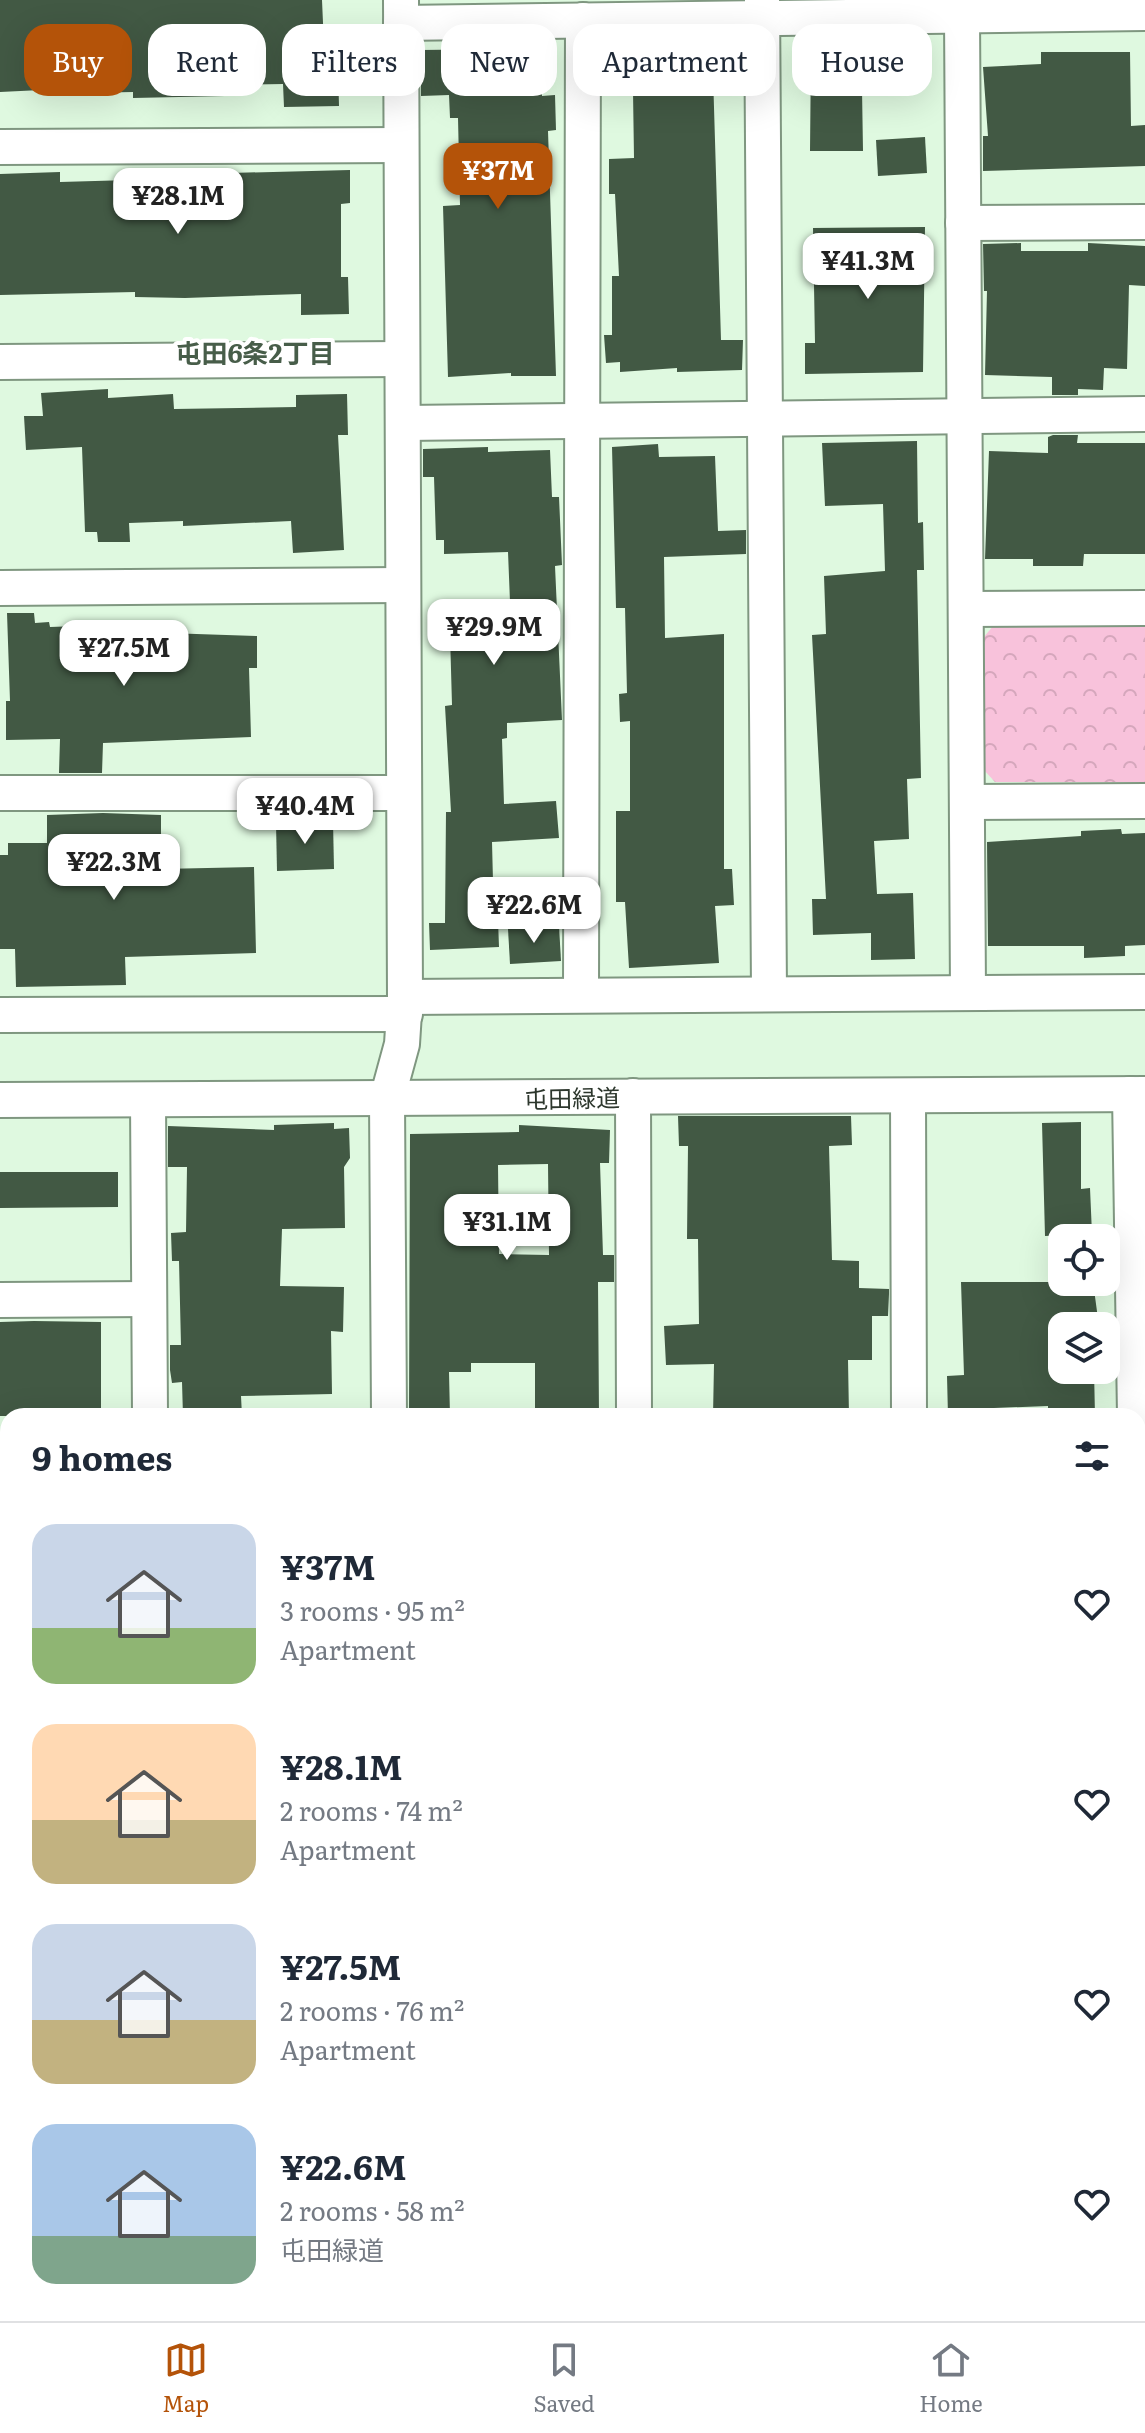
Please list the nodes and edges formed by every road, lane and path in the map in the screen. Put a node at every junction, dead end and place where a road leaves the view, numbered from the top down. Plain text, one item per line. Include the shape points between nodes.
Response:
1 (762, 10) edge
2 (401, 12) edge
3 (1145, 13) edge
4 (962, 15) junction
5 (583, 20) junction
6 (401, 145) junction
7 (0, 147) edge
8 (1145, 222) edge
9 (963, 223) junction
10 (402, 359) junction
11 (0, 362) edge
12 (1145, 414) edge
13 (965, 415) junction
14 (764, 418) junction
15 (583, 421) junction
16 (405, 423) junction
17 (402, 585) junction
18 (0, 588) edge
19 (1145, 608) edge
20 (966, 609) junction
21 (0, 793) edge
22 (404, 793) junction
23 (1145, 801) edge
24 (967, 802) junction
25 (769, 992) junction
26 (968, 992) junction
27 (1145, 992) edge
28 (581, 995) junction
29 (405, 1005) junction
30 (0, 1015) edge
31 (1138, 1094) edge
32 (633, 1096) junction
33 (908, 1096) junction
34 (387, 1099) junction
35 (0, 1100) edge
36 (148, 1100) junction
37 (149, 1299) junction
38 (0, 1300) edge
39 (1139, 1301) edge
40 (150, 1408) edge
41 (389, 1408) edge
42 (634, 1408) edge
43 (909, 1408) edge
44 (1135, 1408) edge

1 - 4 street
1 - 5 street
1 - 14 street
2 - 5 street
2 - 6 street
3 - 4 street
4 - 9 street
5 - 15 street
6 - 7 street
6 - 10 street
8 - 9 street
9 - 13 street
10 - 11 street
10 - 16 street
12 - 13 street
13 - 14 street
13 - 20 street
14 - 15 street
14 - 25 street
15 - 16 street
15 - 28 street
16 - 17 street
17 - 18 street
17 - 22 street
19 - 20 street
20 - 24 street
21 - 22 street
22 - 29 street
23 - 24 street
24 - 26 street
25 - 26 street
25 - 28 street
26 - 27 street
28 - 29 street
29 - 30 street
29 - 34 street via 402,1044
31 - 33 street, 屯田緑道
31 - 39 street
32 - 33 street, 屯田緑道
32 - 34 street, 屯田緑道
32 - 42 street
33 - 43 street
34 - 36 street, 屯田緑道
34 - 41 street
35 - 36 street, 屯田緑道
36 - 37 street
37 - 38 street
37 - 40 street
39 - 44 street

